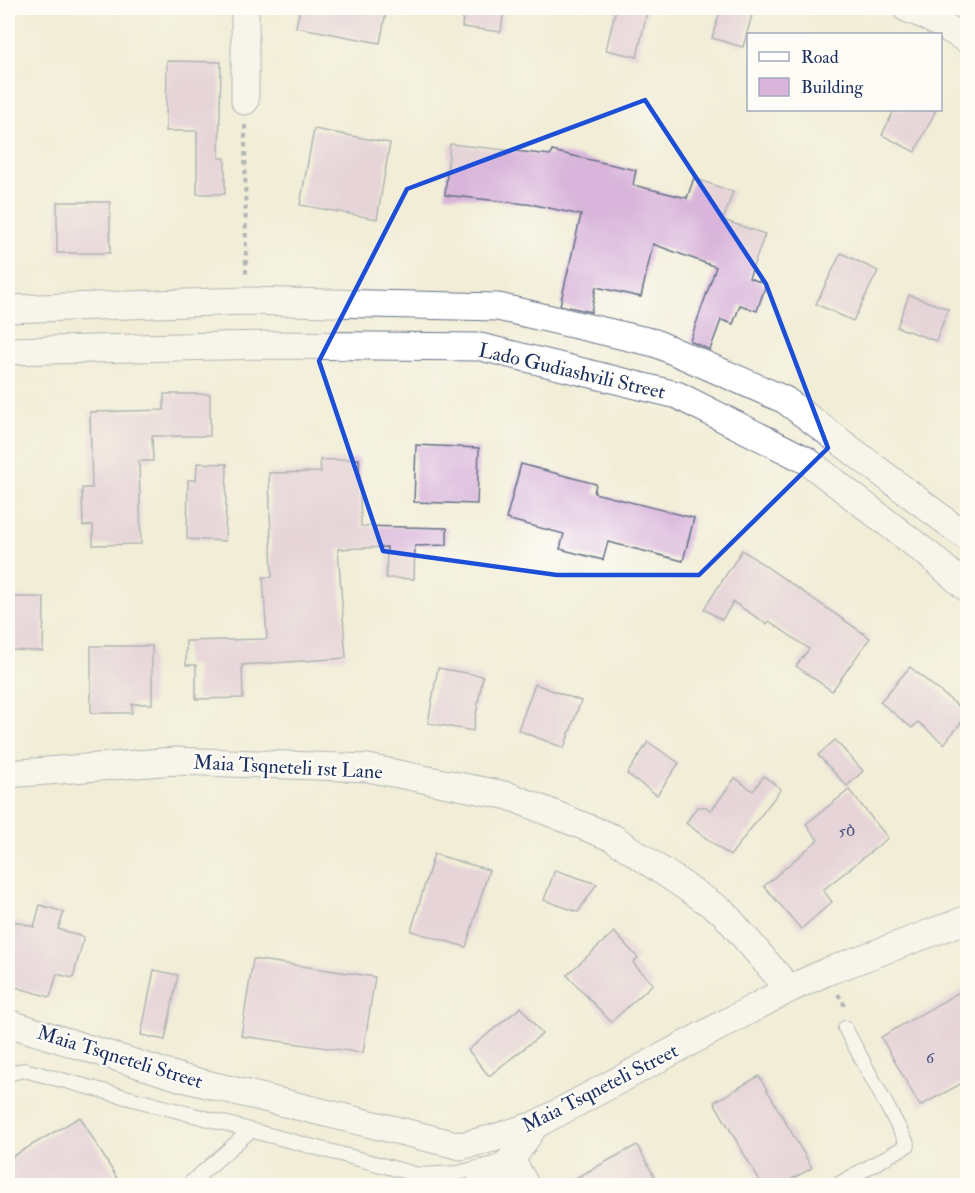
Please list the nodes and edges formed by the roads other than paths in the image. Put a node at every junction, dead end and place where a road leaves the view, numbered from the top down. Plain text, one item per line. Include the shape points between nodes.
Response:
1 (245, 8) edge
2 (906, 8) edge
3 (968, 39) edge
4 (245, 101) road end
5 (432, 305) junction
6 (8, 309) edge
7 (433, 347) junction
8 (8, 351) edge
9 (968, 538) edge
10 (968, 590) edge
11 (8, 774) edge
12 (968, 919) edge
13 (789, 989) junction
14 (8, 1023) edge
15 (845, 1028) road end
16 (8, 1074) edge
17 (535, 1125) junction
18 (250, 1131) junction
19 (511, 1160) junction
20 (187, 1185) edge
21 (479, 1185) edge
22 (526, 1185) edge
23 (834, 1185) edge

1 - 4 street
2 - 3 street
5 - 6 street via 246,301
5 - 7 street
5 - 9 street via 498,307 655,343 785,400
7 - 8 street, Lado Gudiashvili Street via 267,345
7 - 10 street, Lado Gudiashvili Street via 481,348 677,395 806,460
11 - 13 street, Maia Tsqneteli 1st Lane via 175,761 368,768 509,795 613,838 723,912
12 - 13 street, Maia Tsqneteli Street
13 - 17 street, Maia Tsqneteli Street
14 - 17 street, Maia Tsqneteli Street via 182,1078 461,1146
15 - 23 lane via 909,1145
16 - 18 lane via 24,1070
17 - 19 street
18 - 19 lane via 419,1175 458,1173
18 - 20 lane
19 - 21 street
19 - 22 street

